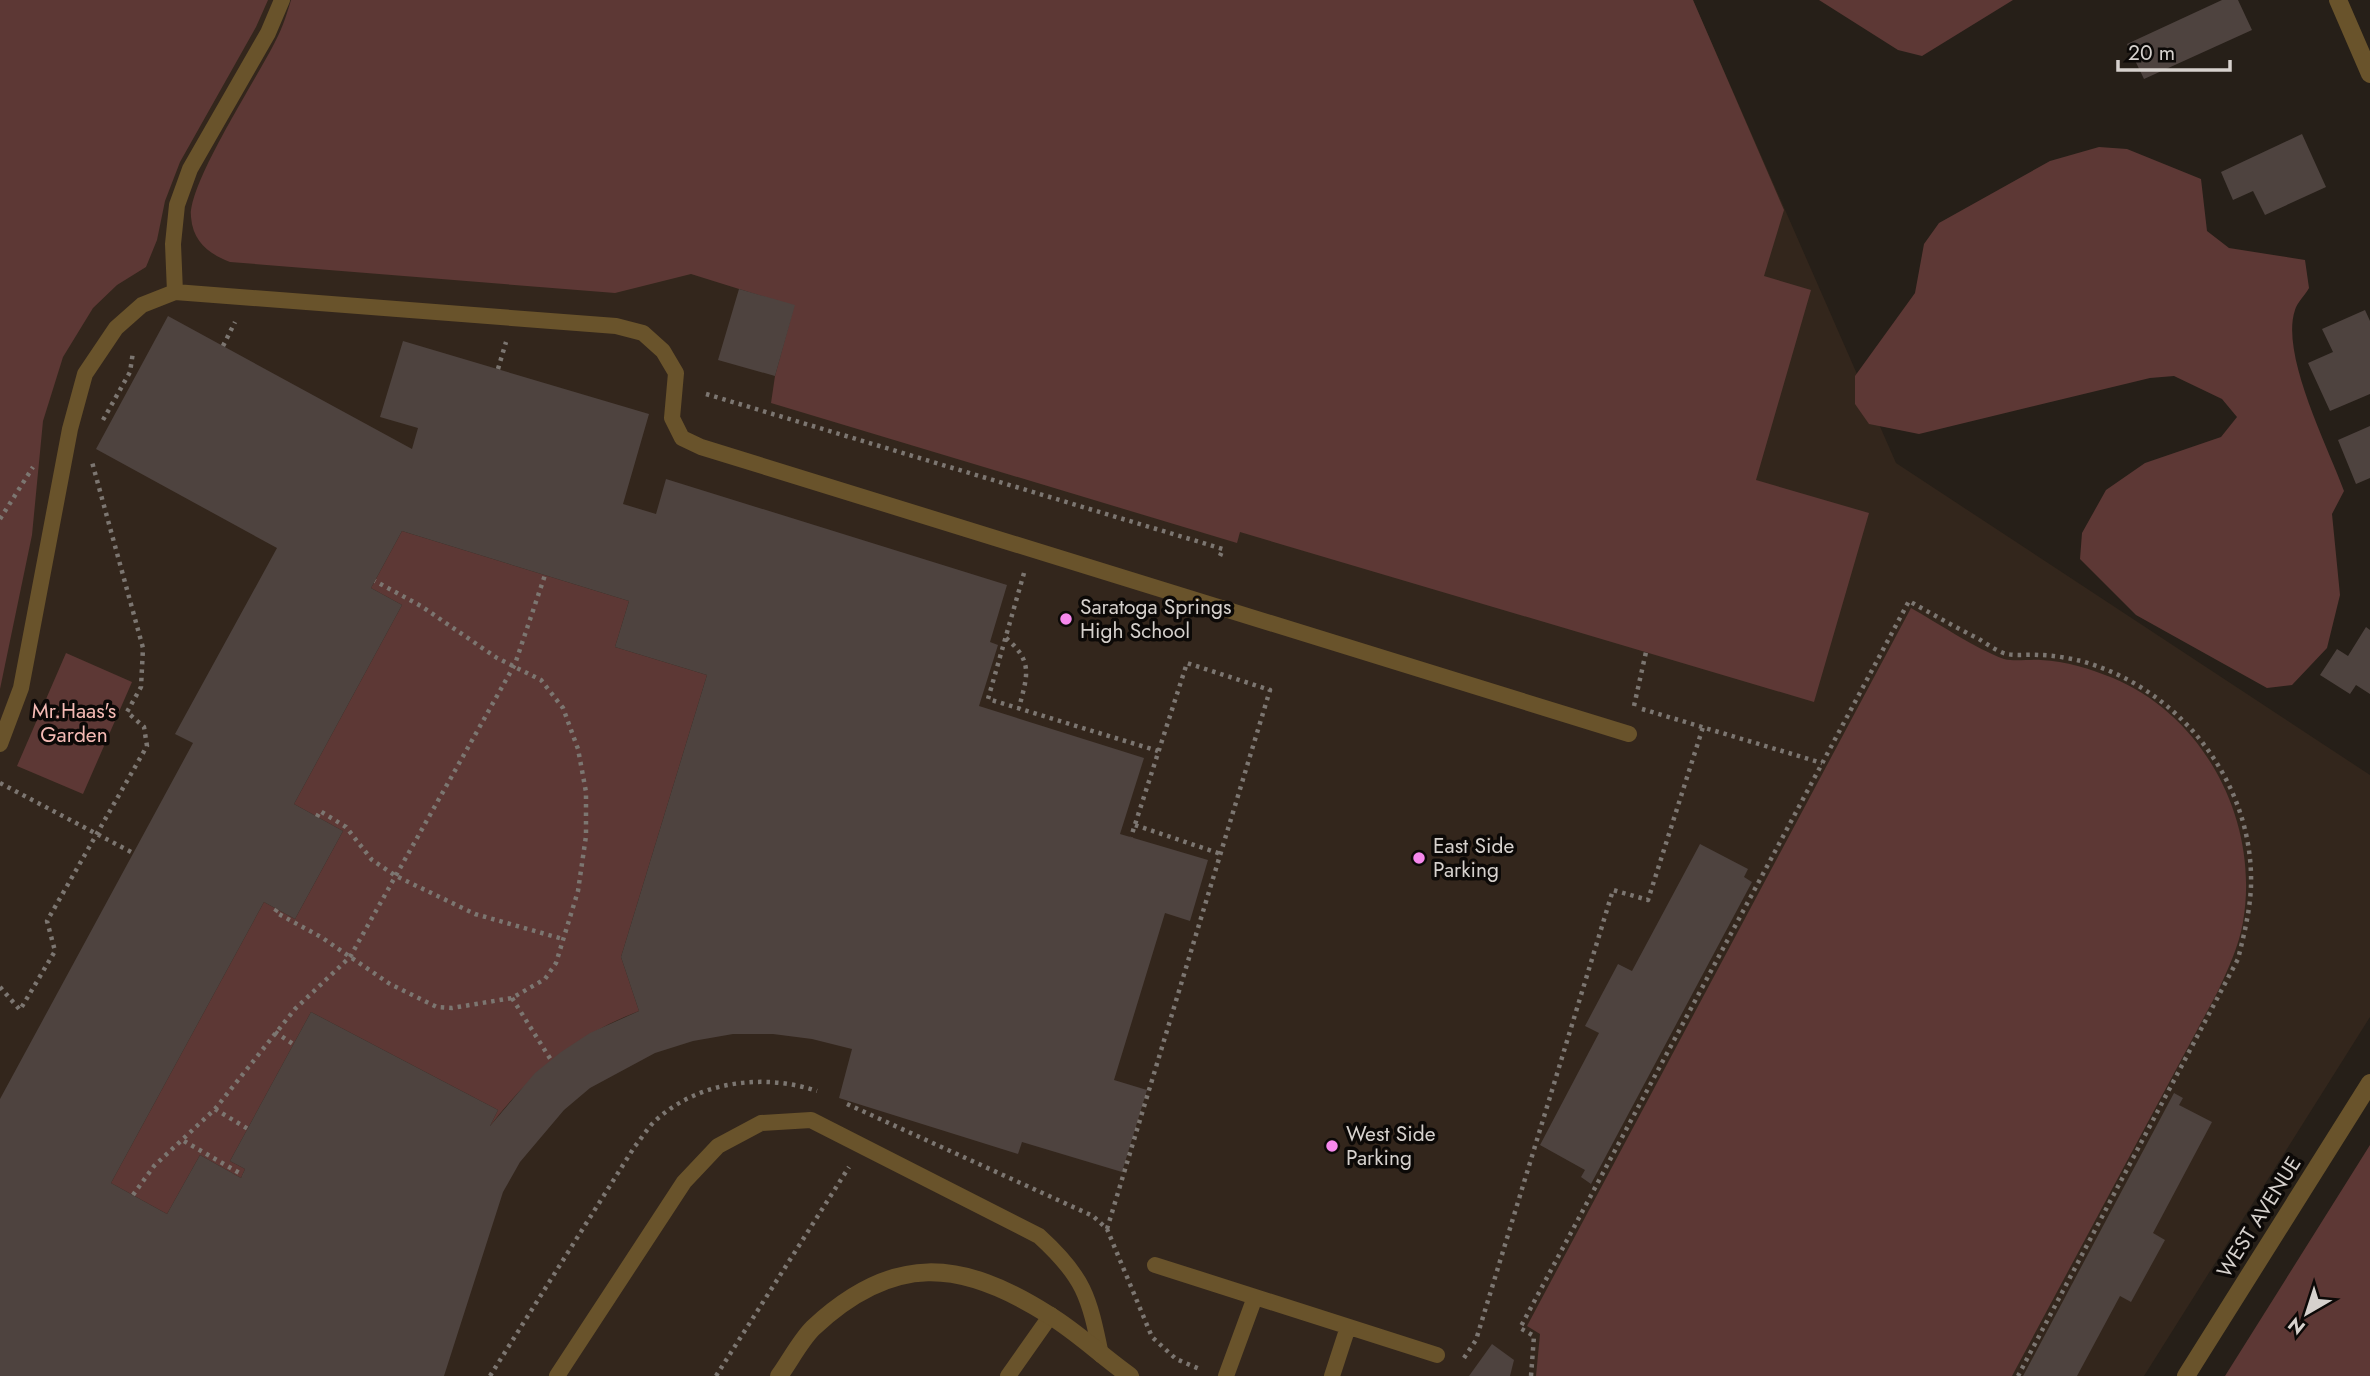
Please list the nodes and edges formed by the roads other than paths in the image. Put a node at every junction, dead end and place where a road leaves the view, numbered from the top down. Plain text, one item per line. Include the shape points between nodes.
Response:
1 (282, 0) edge
2 (2338, 0) edge
3 (2370, 74) edge
4 (176, 292) junction
5 (1629, 734) dead end
6 (0, 744) edge
7 (2369, 1088) edge
8 (1155, 1265) dead end
9 (1255, 1297) junction
10 (1051, 1315) junction
11 (1348, 1327) junction
12 (1101, 1355) junction
13 (1437, 1355) dead end
14 (557, 1376) edge
15 (779, 1376) edge
16 (1008, 1376) edge
17 (1130, 1376) edge
18 (1226, 1376) edge
19 (1332, 1376) edge
20 (2186, 1376) edge

1 - 4 lane via 190,169 173,244
2 - 3 street
4 - 5 lane via 616,326 643,333 663,351 676,373 672,418 682,438 701,447
4 - 6 lane via 142,305 116,328 85,374 70,429 21,688
7 - 20 street, WEST AVENUE
8 - 9 lane
9 - 11 lane
9 - 18 lane
10 - 12 street
10 - 15 street via 966,1274 915,1271 862,1292 812,1329
10 - 16 lane
11 - 13 lane
11 - 19 lane
12 - 14 lane via 1090,1299 1069,1264 1039,1236 811,1119 761,1123 718,1146 684,1182
12 - 17 street

